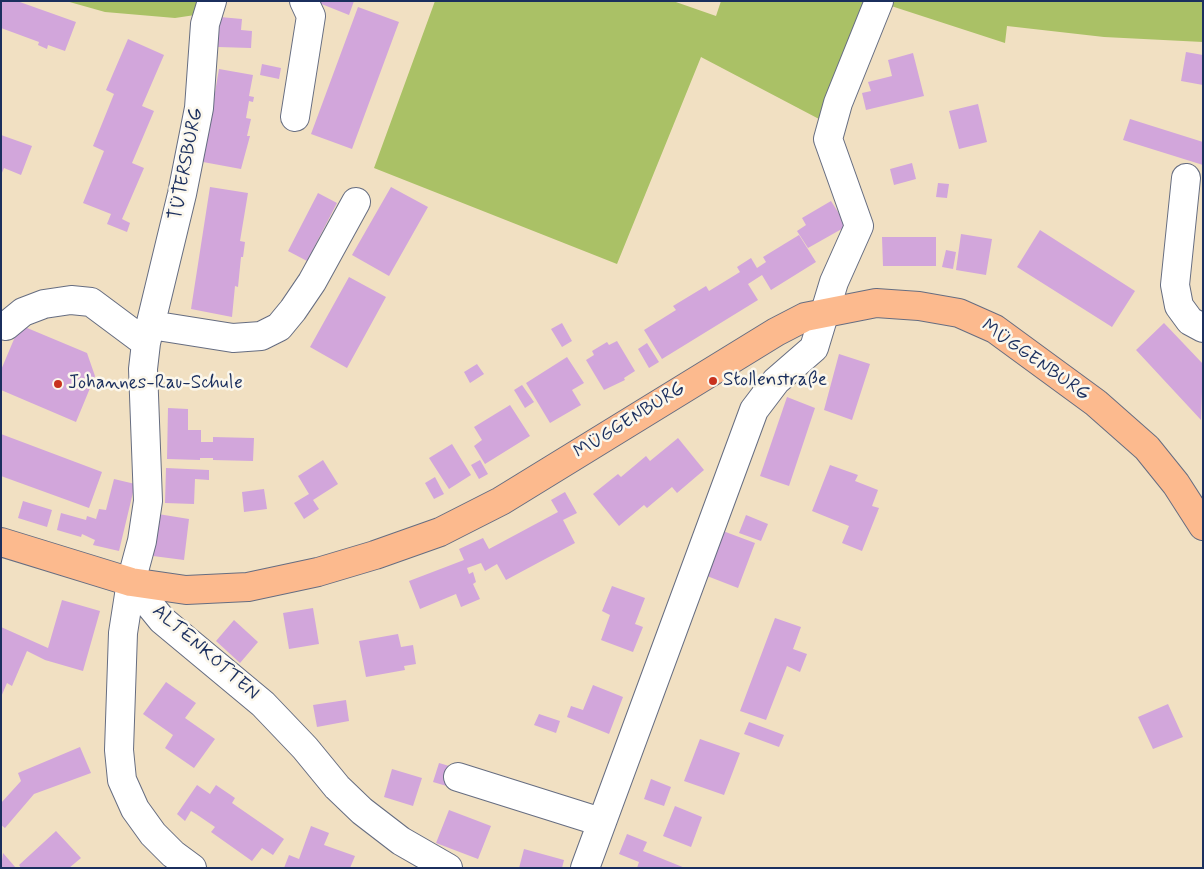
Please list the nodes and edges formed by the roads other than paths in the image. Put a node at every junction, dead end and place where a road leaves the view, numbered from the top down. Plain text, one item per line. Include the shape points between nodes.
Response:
1 (212, 1) edge
2 (304, 1) edge
3 (879, 1) edge
4 (295, 117) dead end
5 (1186, 178) dead end
6 (356, 202) dead end
7 (824, 312) junction
8 (6, 326) dead end
9 (1203, 328) edge
10 (148, 334) junction
11 (1203, 526) edge
12 (1, 542) edge
13 (131, 582) junction
14 (458, 777) dead end
15 (601, 822) junction
16 (192, 868) edge
17 (448, 868) edge
18 (585, 868) edge

1 - 10 street, TÜTERSBURG via 205,24 198,108 182,194
2 - 4 street via 311,16
3 - 7 street via 838,103 828,139 860,226
5 - 9 street via 1175,285 1179,306 1190,321
6 - 10 street via 312,282 279,327 261,336 233,338
7 - 11 main road, MÜGGENBURG via 876,304 919,306 959,313 995,329 1096,404 1147,448 1176,484
7 - 13 main road, MÜGGENBURG via 805,317 776,332 501,501 440,532 318,572 248,587 186,590
7 - 15 street via 814,348 776,381 754,410
8 - 10 street via 23,312 44,304 70,300 91,302
10 - 13 street, TÜTERSBURG via 144,369 148,501
12 - 13 main road, MÜGGENBURG
13 - 16 street, ALTENKOTTEN via 123,633 119,750 122,780 135,809 153,834
13 - 17 street, ALTENKOTTEN via 162,620 262,704 362,811 402,841
14 - 15 street
15 - 18 street

